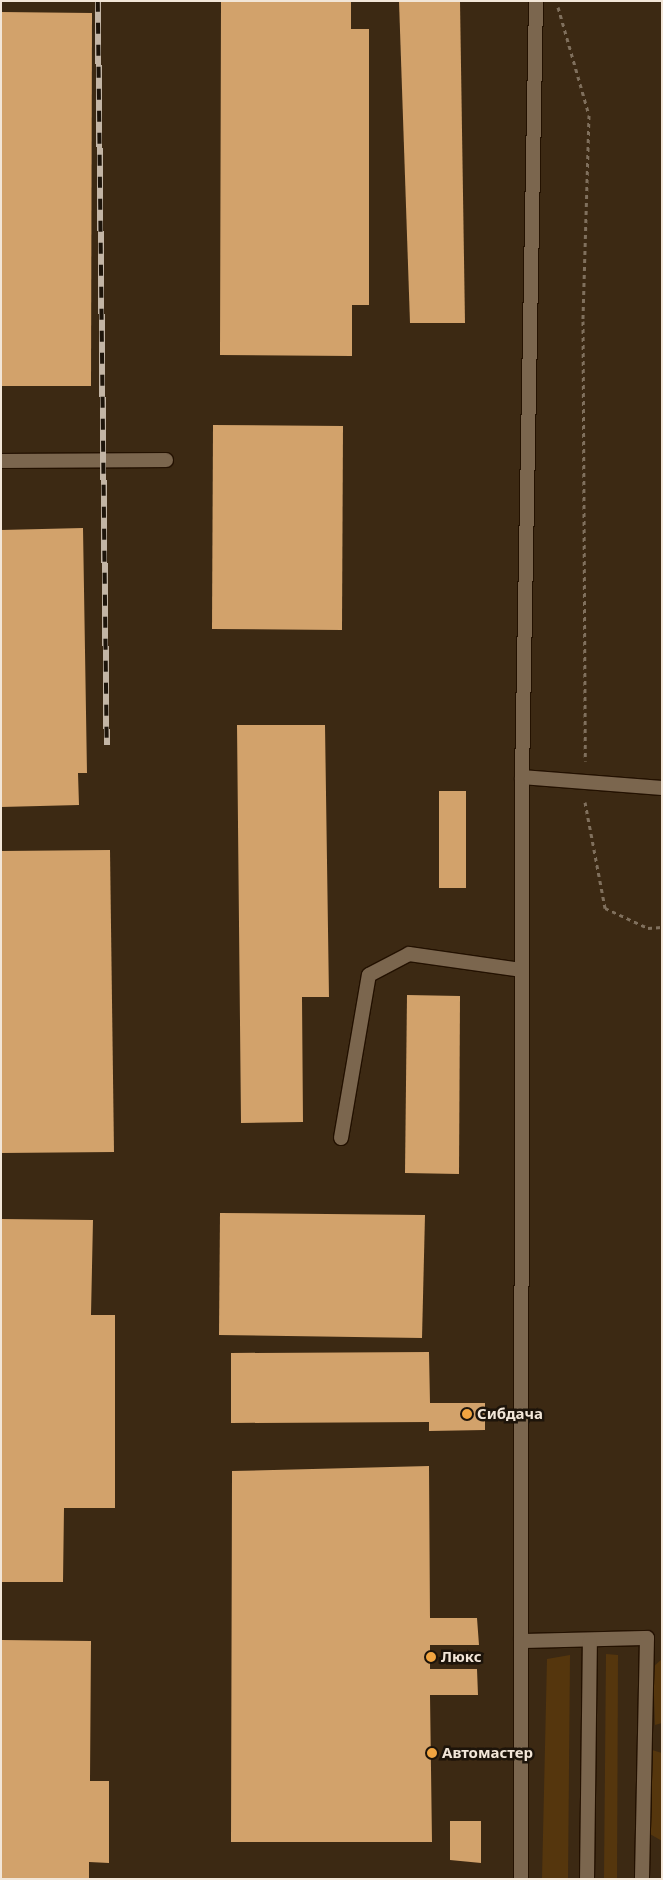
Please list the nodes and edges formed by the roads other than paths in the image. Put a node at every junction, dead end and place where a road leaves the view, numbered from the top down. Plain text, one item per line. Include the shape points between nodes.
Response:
1 (536, 1) edge
2 (166, 460) dead end
3 (1, 461) edge
4 (522, 777) junction
5 (662, 788) edge
6 (522, 970) junction
7 (341, 1138) dead end
8 (648, 1638) junction
9 (662, 1638) edge
10 (521, 1641) junction
11 (590, 1641) junction
12 (521, 1879) edge
13 (587, 1879) edge
14 (642, 1879) edge

1 - 4 street
2 - 3 street
4 - 5 street
4 - 6 street
6 - 7 street via 409,954 368,975
6 - 10 street
8 - 9 street
8 - 11 street
8 - 14 street
10 - 11 street
10 - 12 street
11 - 13 street

